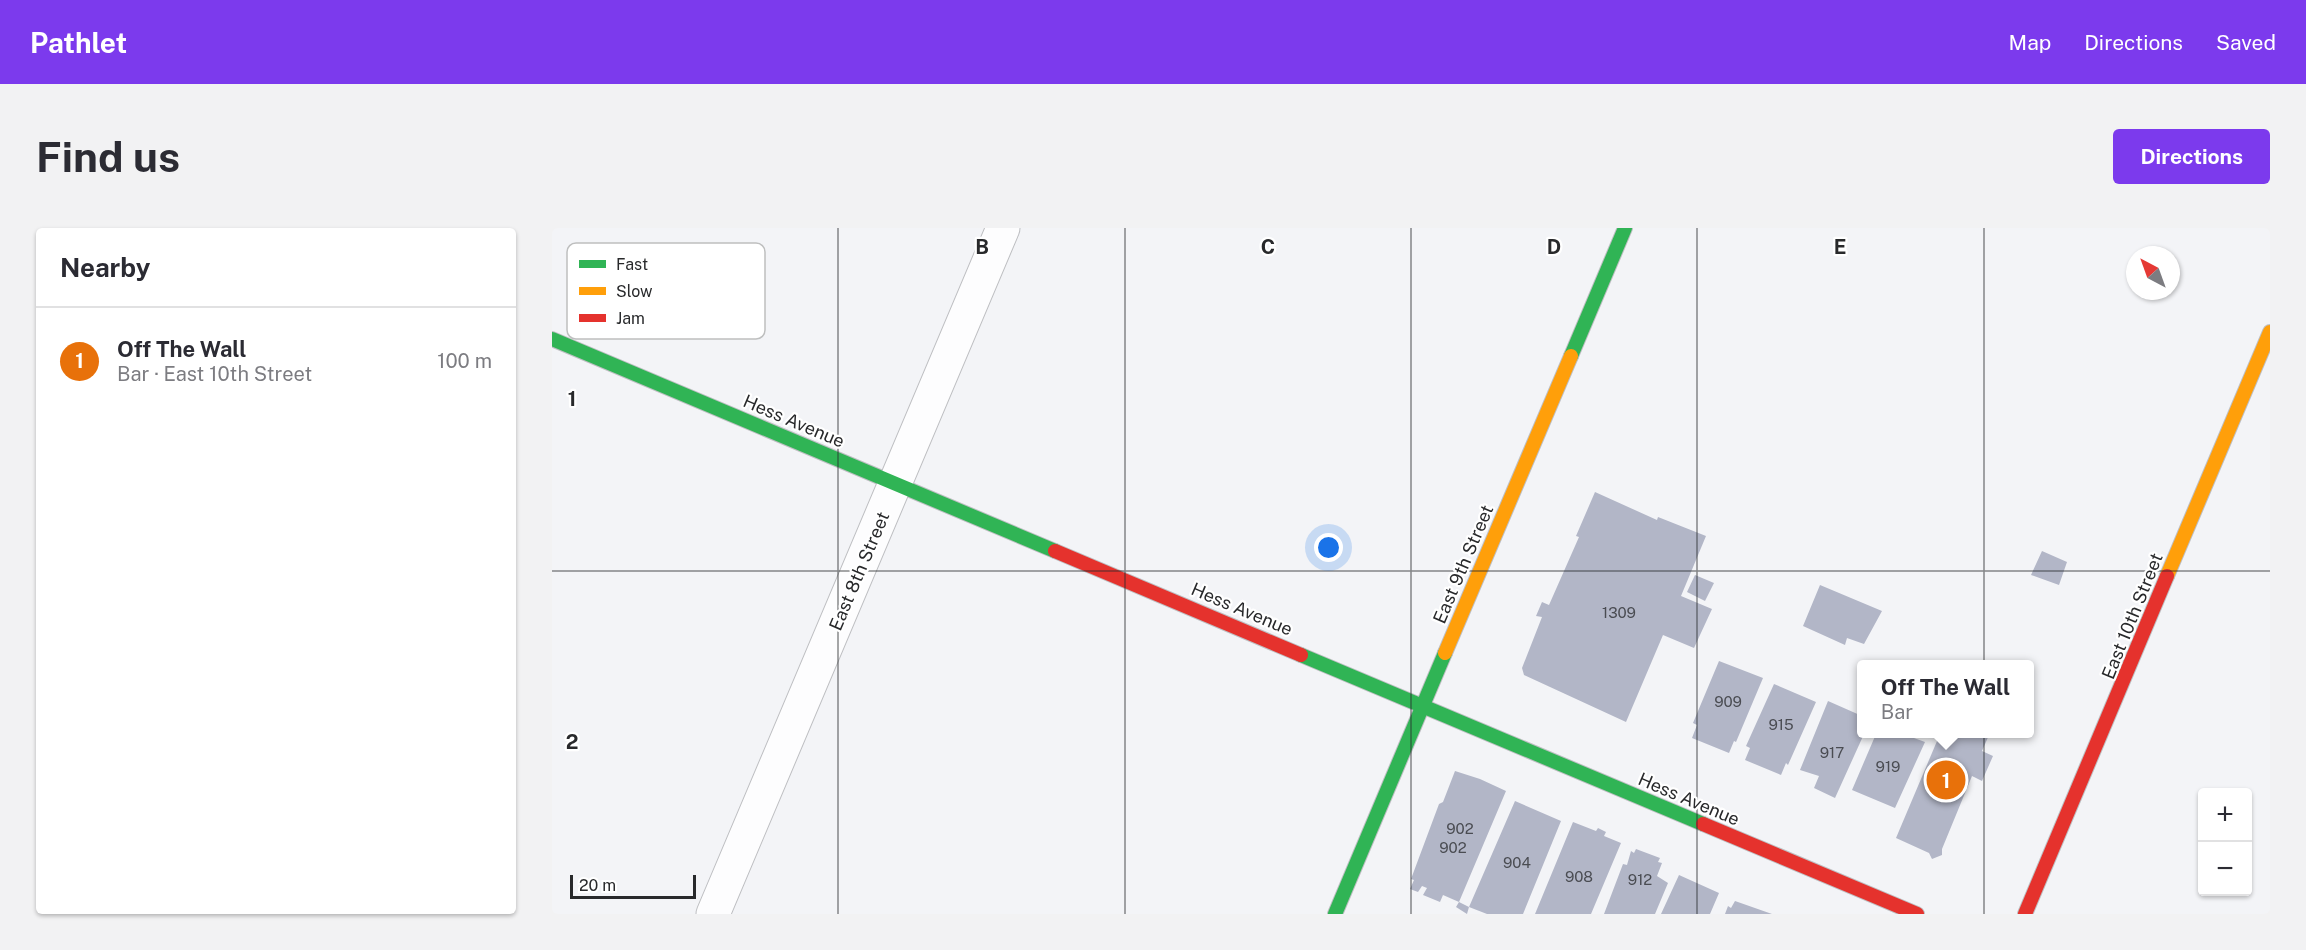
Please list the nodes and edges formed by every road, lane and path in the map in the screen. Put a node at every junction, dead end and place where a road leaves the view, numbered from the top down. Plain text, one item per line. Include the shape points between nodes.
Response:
1 (1003, 228) edge
2 (1624, 228) edge
3 (2270, 332) edge
4 (552, 339) edge
5 (896, 483) junction
6 (1423, 706) junction
7 (713, 914) edge
8 (1335, 914) edge
9 (1917, 914) edge
10 (2025, 914) edge

1 - 5 street, East 8th Street
2 - 6 street, East 9th Street
3 - 10 street, East 10th Street
4 - 5 street, Hess Avenue
5 - 6 street, Hess Avenue
5 - 7 street, East 8th Street
6 - 8 street, East 9th Street
6 - 9 street, Hess Avenue

